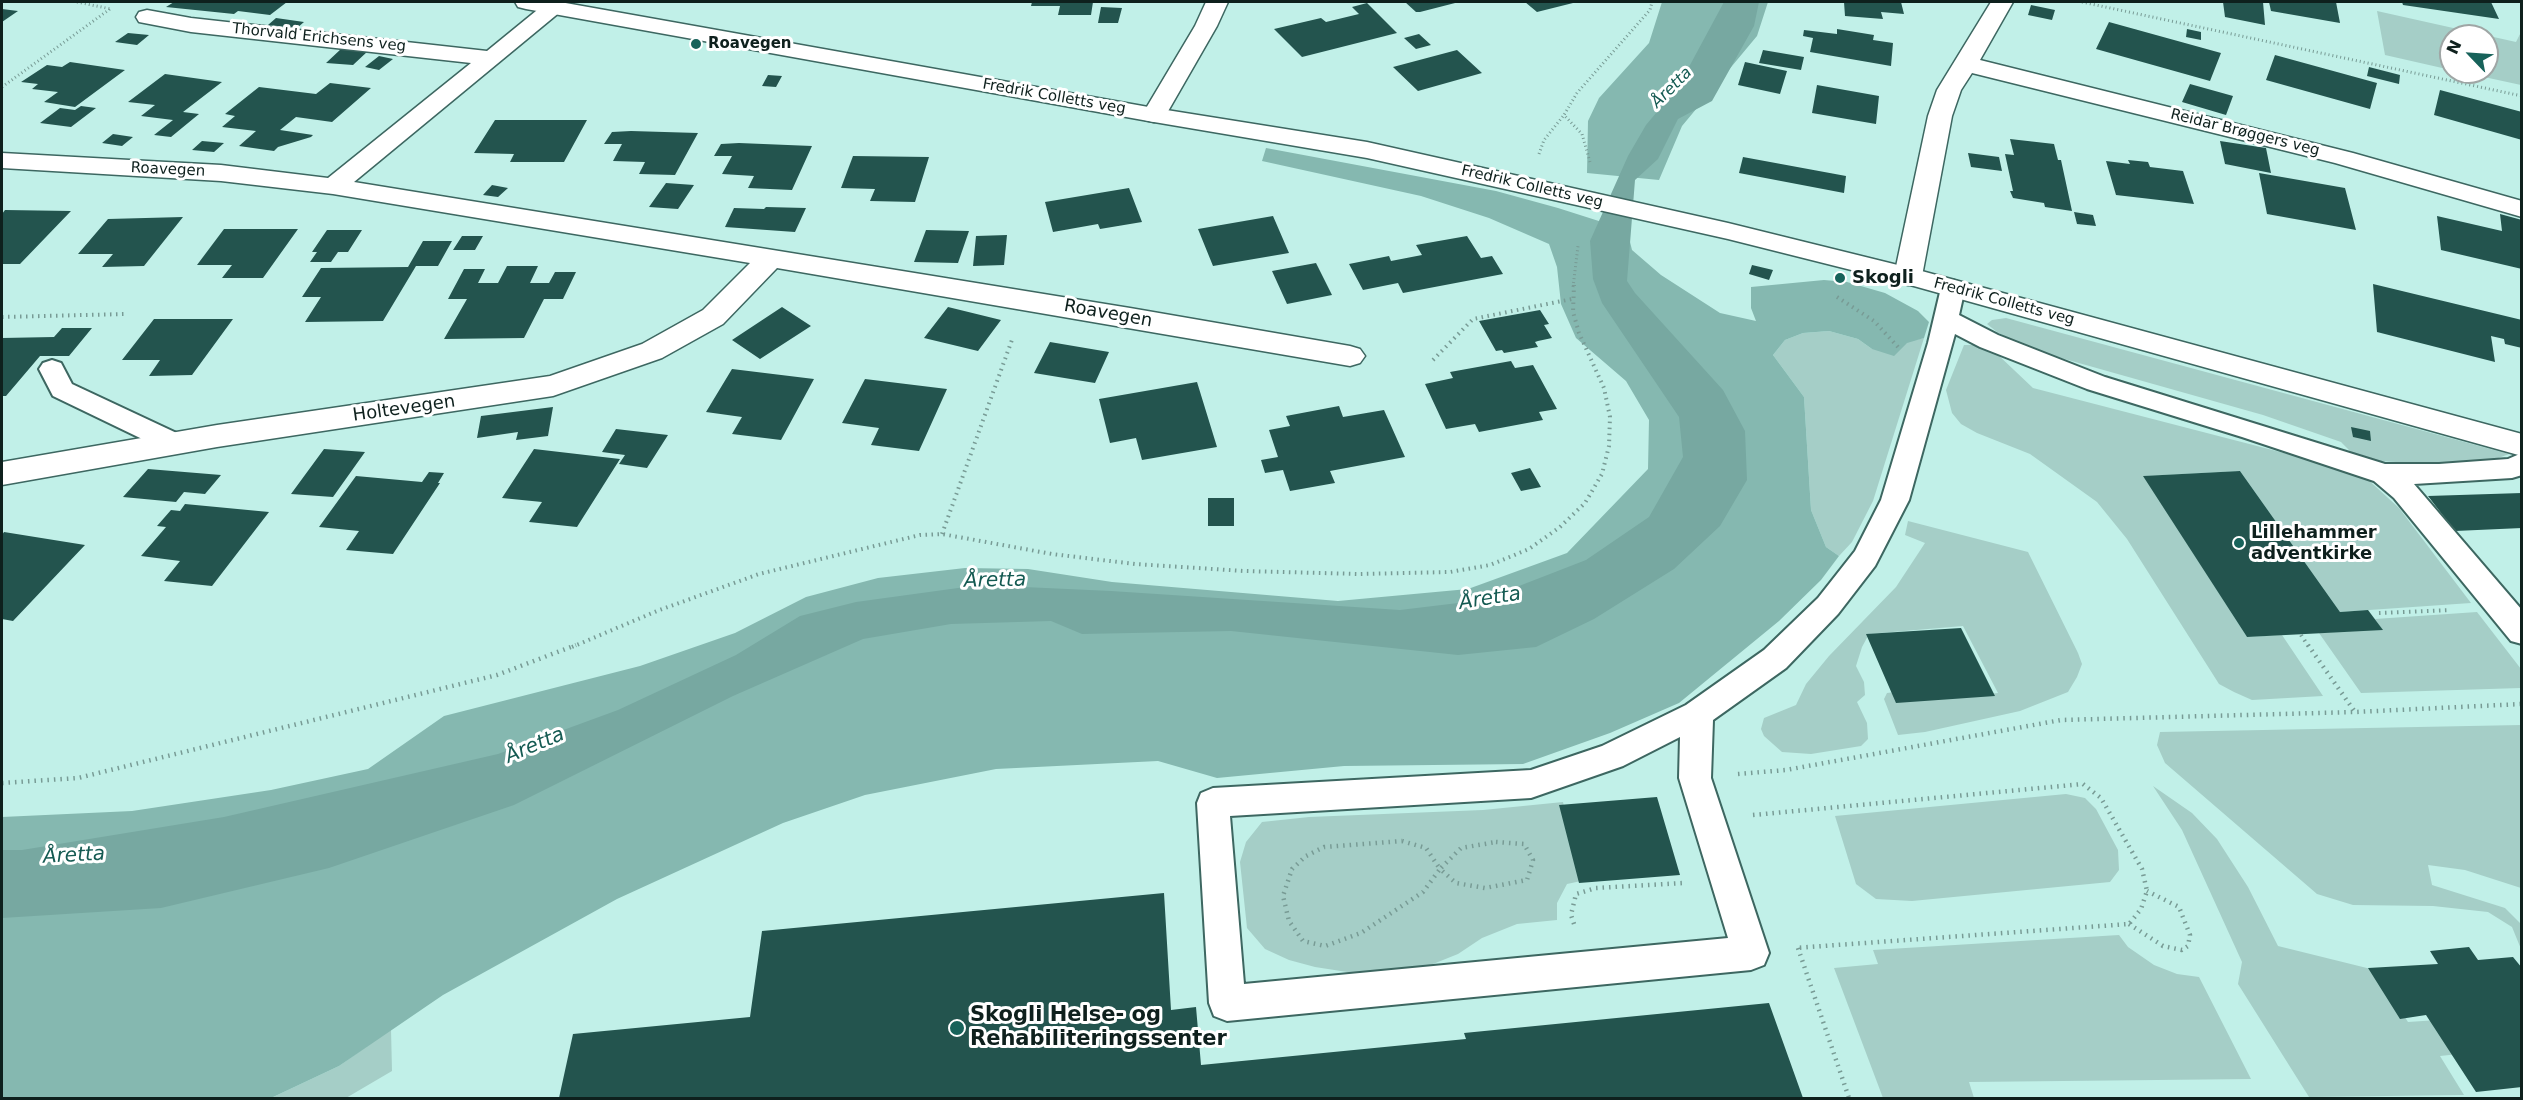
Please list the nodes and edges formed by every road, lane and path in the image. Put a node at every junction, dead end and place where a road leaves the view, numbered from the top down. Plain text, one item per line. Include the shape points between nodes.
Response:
1 (526, 2) edge
2 (1217, 2) edge
3 (1652, 2) edge
4 (2002, 2) edge
5 (2082, 2) edge
6 (555, 7) junction
7 (110, 9) dead end
8 (147, 17) dead end
9 (491, 58) junction
10 (1966, 64) junction
11 (2, 87) edge
12 (2522, 96) edge
13 (1154, 115) junction
14 (1564, 115) junction
15 (2, 161) edge
16 (1539, 162) dead end
17 (1591, 170) dead end
18 (333, 186) junction
19 (2522, 209) edge
20 (1578, 246) dead end
21 (771, 258) junction
22 (1908, 276) junction
23 (1953, 288) junction
24 (1834, 295) dead end
25 (1572, 299) junction
26 (1027, 300) junction
27 (126, 314) dead end
28 (2, 317) edge
29 (1946, 319) junction
30 (1350, 356) dead end
31 (1433, 360) dead end
32 (52, 369) dead end
33 (1926, 394) junction
34 (174, 443) junction
35 (2522, 445) edge
36 (2522, 463) edge
37 (2, 474) edge
38 (2384, 474) junction
39 (942, 534) junction
40 (2501, 607) junction
41 (2379, 613) dead end
42 (2522, 632) edge
43 (2301, 635) dead end
44 (2522, 704) edge
45 (2355, 712) junction
46 (1697, 714) junction
47 (1695, 778) junction
48 (2, 783) edge
49 (1707, 819) junction
50 (1440, 868) junction
51 (1726, 881) junction
52 (2147, 891) junction
53 (2128, 924) junction
54 (1798, 948) junction
55 (1751, 953) junction
56 (1588, 969) junction
57 (1849, 1098) edge

1 - 6 street, Fredrik Colletts veg
2 - 13 street
3 - 14 path via 1650,10 1577,93
4 - 10 street
5 - 12 path
6 - 9 street
6 - 13 street, Fredrik Colletts veg
7 - 11 path
8 - 9 street, Thorvald Erichsens veg
9 - 18 street
10 - 19 street, Reidar Brøggers veg via 2374,166
10 - 22 street via 1949,90 1940,117
13 - 22 street, Fredrik Colletts veg via 1367,150
14 - 16 path via 1544,140
14 - 17 path via 1582,134
15 - 18 street, Roavegen via 220,173
18 - 21 street, Roavegen
20 - 25 path
21 - 26 street, Roavegen
21 - 34 street, Holtevegen via 713,316 652,351 553,386
22 - 23 street, Fredrik Colletts veg
23 - 29 lane
23 - 35 street, Fredrik Colletts veg
24 - 33 path via 1874,321 1890,337 1914,369
25 - 31 path via 1473,319
25 - 39 path via 1579,333 1604,388 1610,417 1609,446 1602,474 1586,503 1560,527 1529,549 1490,566 1450,572 1359,574 1244,571 1052,554
26 - 30 street, Roavegen
26 - 39 path
27 - 28 path
29 - 33 lane
29 - 38 lane via 1989,341 2096,383
32 - 34 lane via 62,390
33 - 46 lane via 1895,500 1865,558 1828,606 1775,659
34 - 37 street, Holtevegen
36 - 38 lane via 2512,468 2439,474
38 - 40 lane via 2404,491
39 - 48 path via 875,544 759,574 497,675 78,778
40 - 41 path
40 - 42 lane
43 - 45 path
44 - 45 path
45 - 47 path via 2061,720 1786,770
46 - 47 lane
46 - 56 lane via 1612,756 1532,784 1213,803 1227,1003
47 - 49 lane
49 - 51 lane
49 - 52 path via 2083,784 2102,798 2142,869
50 - 50 path via 1461,848 1497,842 1524,844 1533,860 1527,880 1485,888 1456,883
50 - 50 path via 1426,848 1402,841 1324,847 1292,869 1283,896 1288,921 1303,941 1326,946 1361,933 1398,910 1423,892
51 - 55 lane
51 - 56 path via 1596,888 1576,894 1572,915
52 - 53 path via 2141,909
52 - 53 path via 2179,907 2190,935 2188,946 2182,950 2163,946
53 - 54 path
54 - 55 path
54 - 57 path
55 - 56 lane

